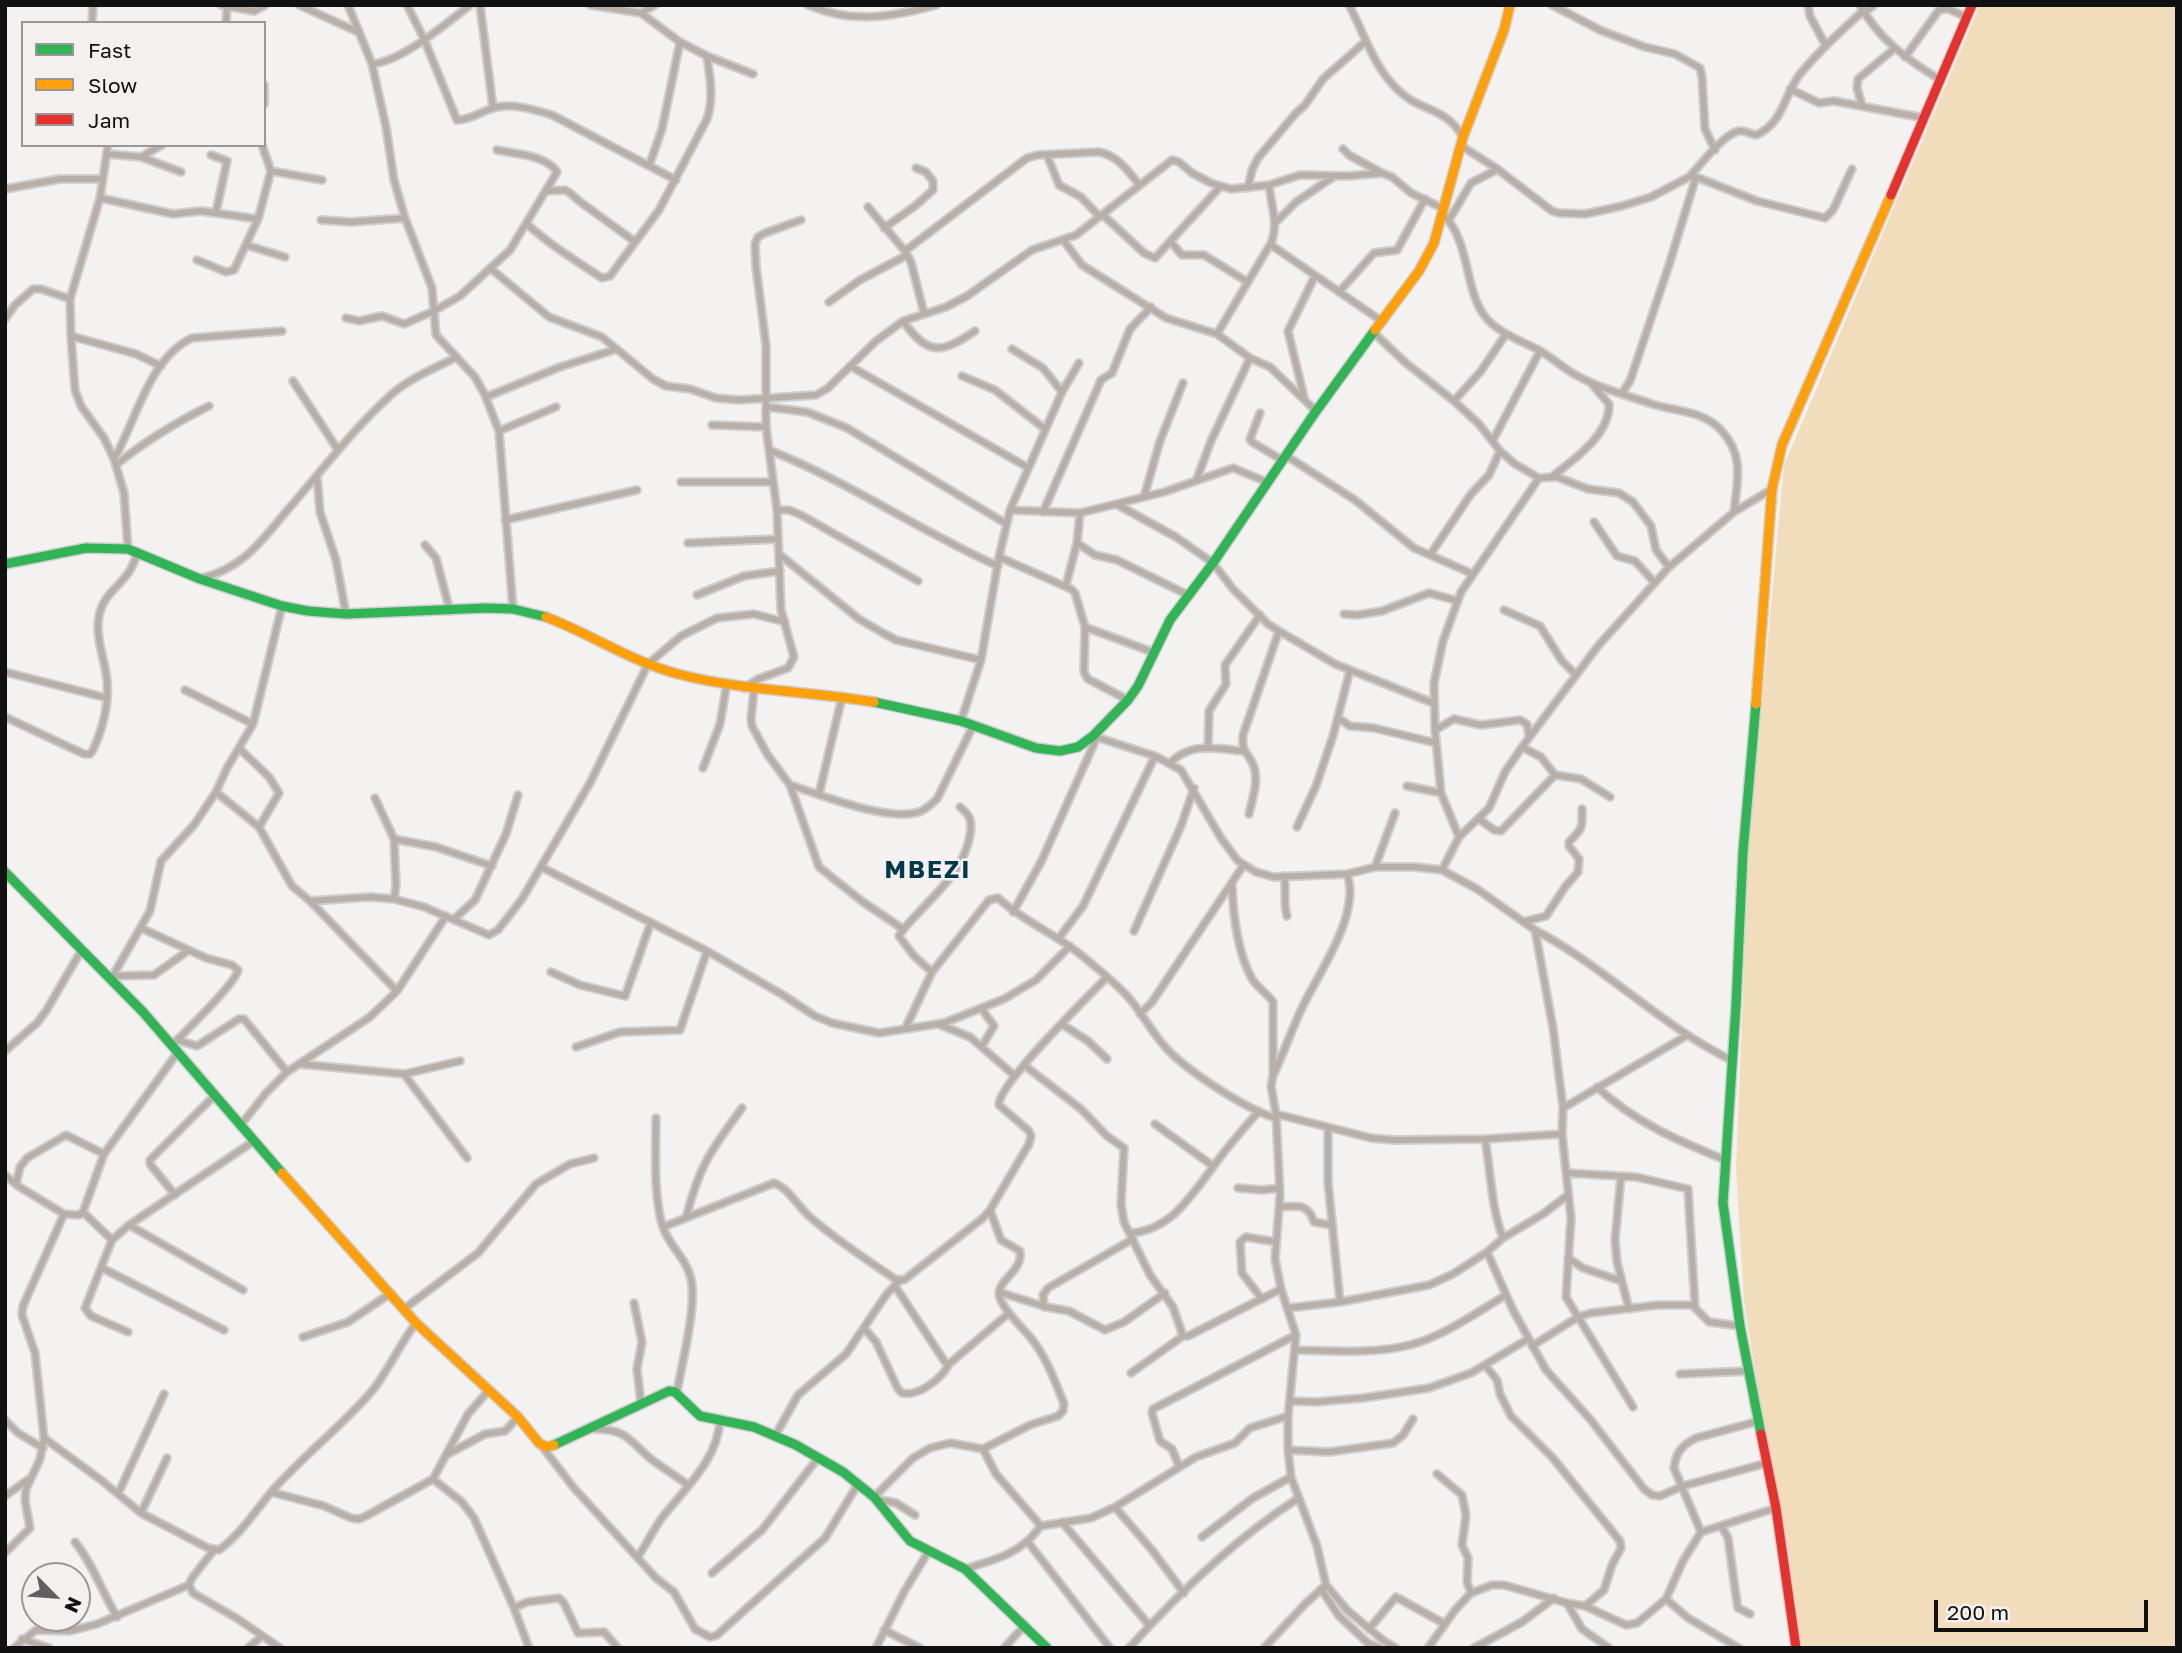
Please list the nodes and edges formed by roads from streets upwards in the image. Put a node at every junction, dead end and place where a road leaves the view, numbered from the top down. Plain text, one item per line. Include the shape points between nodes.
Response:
1 (221, 5) edge
2 (265, 5) edge
3 (299, 5) edge
4 (348, 5) edge
5 (407, 5) edge
6 (470, 5) edge
7 (480, 5) edge
8 (590, 5) edge
9 (655, 5) edge
10 (808, 5) edge
11 (936, 5) edge
12 (1349, 5) edge
13 (1510, 5) edge
14 (1552, 5) edge
15 (1808, 5) edge
16 (1874, 5) edge
17 (1972, 5) edge
18 (226, 6) edge
19 (1862, 10) edge
20 (641, 13) junction
21 (1967, 16) junction
22 (358, 32) junction
23 (424, 39) junction
24 (1366, 41) junction
25 (680, 42) junction
26 (1826, 46) junction
27 (1895, 48) junction
28 (707, 56) junction
29 (1905, 57) junction
30 (372, 64) junction
31 (753, 74) dead end
32 (1939, 79) junction
33 (1790, 89) junction
34 (1862, 106) junction
35 (493, 108) junction
36 (1924, 118) junction
37 (1461, 141) junction
38 (107, 147) edge
39 (158, 147) edge
40 (263, 147) edge
41 (1343, 149) dead end
42 (497, 150) dead end
43 (1715, 150) junction
44 (107, 153) junction
45 (211, 155) dead end
46 (1047, 155) junction
47 (141, 157) junction
48 (649, 166) junction
49 (916, 168) dead end
50 (1498, 169) junction
51 (1852, 169) dead end
52 (271, 171) junction
53 (181, 172) dead end
54 (1382, 173) junction
55 (1335, 176) junction
56 (1692, 177) junction
57 (103, 179) junction
58 (322, 180) dead end
59 (676, 180) junction
60 (1139, 184) junction
61 (1269, 185) junction
62 (1220, 187) junction
63 (1248, 188) junction
64 (5, 190) edge
65 (547, 191) junction
66 (100, 198) junction
67 (1424, 200) junction
68 (868, 207) dead end
69 (216, 212) junction
70 (1446, 214) junction
71 (1101, 216) junction
72 (405, 218) junction
73 (258, 219) junction
74 (321, 220) dead end
75 (801, 220) dead end
76 (1275, 223) junction
77 (527, 224) junction
78 (884, 228) junction
79 (634, 240) junction
80 (1064, 241) junction
81 (1171, 242) junction
82 (1271, 243) junction
83 (246, 246) junction
84 (906, 253) junction
85 (285, 257) dead end
86 (197, 261) dead end
87 (490, 268) junction
88 (1315, 276) junction
89 (1247, 281) junction
90 (1339, 292) junction
91 (70, 299) junction
92 (829, 302) dead end
93 (1151, 307) junction
94 (434, 311) junction
95 (924, 313) junction
96 (346, 318) dead end
97 (5, 319) edge
98 (903, 321) junction
99 (1383, 322) junction
100 (282, 331) dead end
101 (975, 331) dead end
102 (1374, 333) junction
103 (1217, 334) junction
104 (1506, 334) junction
105 (71, 336) junction
106 (617, 349) junction
107 (1012, 349) dead end
108 (1539, 351) junction
109 (457, 357) junction
110 (1250, 358) junction
111 (1079, 363) dead end
112 (161, 366) junction
113 (850, 366) junction
114 (962, 376) dead end
115 (293, 381) dead end
116 (1590, 382) junction
117 (1183, 383) dead end
118 (1062, 392) junction
119 (1622, 393) junction
120 (486, 397) junction
121 (768, 398) junction
122 (1304, 398) junction
123 (1454, 401) junction
124 (209, 406) dead end
125 (556, 407) dead end
126 (767, 407) junction
127 (1316, 411) junction
128 (1260, 413) dead end
129 (712, 425) dead end
130 (766, 427) junction
131 (1045, 429) junction
132 (499, 431) junction
133 (1493, 440) junction
134 (338, 450) junction
135 (769, 450) junction
136 (1500, 451) junction
137 (1283, 458) junction
138 (115, 462) junction
139 (1027, 467) junction
140 (317, 476) junction
141 (1539, 478) junction
142 (1552, 478) junction
143 (1196, 481) junction
144 (681, 482) dead end
145 (773, 482) junction
146 (1267, 482) junction
147 (1772, 489) junction
148 (637, 490) dead end
149 (1144, 497) junction
150 (1116, 505) junction
151 (777, 510) junction
152 (1010, 510) junction
153 (1043, 512) junction
154 (1734, 512) junction
155 (1080, 513) junction
156 (505, 520) junction
157 (1594, 522) dead end
158 (1005, 523) junction
159 (778, 539) junction
160 (688, 542) dead end
161 (1077, 543) junction
162 (425, 545) dead end
163 (133, 550) junction
164 (779, 554) junction
165 (1430, 555) junction
166 (999, 557) junction
167 (1213, 562) junction
168 (5, 564) edge
169 (998, 566) junction
170 (1669, 567) junction
171 (780, 571) junction
172 (1473, 573) junction
173 (200, 579) junction
174 (918, 581) dead end
175 (1655, 583) junction
176 (1066, 585) junction
177 (697, 595) dead end
178 (1188, 595) junction
179 (1458, 601) junction
180 (282, 606) junction
181 (513, 609) junction
182 (1504, 610) dead end
183 (450, 611) junction
184 (346, 614) junction
185 (1344, 614) dead end
186 (1260, 615) junction
187 (785, 622) junction
188 (1085, 627) junction
189 (1279, 631) junction
190 (1155, 653) junction
191 (981, 660) junction
192 (648, 664) junction
193 (1350, 670) junction
194 (5, 672) edge
195 (1576, 675) junction
196 (727, 684) junction
197 (744, 688) junction
198 (754, 689) junction
199 (185, 690) dead end
200 (842, 697) junction
201 (107, 698) junction
202 (1128, 700) junction
203 (1433, 703) junction
204 (5, 718) edge
205 (1338, 718) junction
206 (961, 721) junction
207 (253, 724) junction
208 (973, 726) junction
209 (1435, 730) junction
210 (1529, 736) junction
211 (1095, 737) junction
212 (1436, 743) junction
213 (1522, 747) junction
214 (1208, 748) junction
215 (240, 749) junction
216 (1243, 751) junction
217 (1155, 756) junction
218 (1170, 763) junction
219 (703, 768) dead end
220 (1555, 775) junction
221 (790, 785) junction
222 (1407, 786) dead end
223 (1194, 788) junction
224 (216, 792) junction
225 (1441, 793) junction
226 (819, 794) junction
227 (518, 795) dead end
228 (1610, 797) dead end
229 (375, 798) dead end
230 (960, 807) dead end
231 (1582, 809) dead end
232 (1395, 813) dead end
233 (1249, 814) dead end
234 (1479, 819) junction
235 (259, 827) junction
236 (1297, 827) dead end
237 (1459, 837) junction
238 (394, 839) junction
239 (492, 866) junction
240 (1243, 866) junction
241 (541, 867) junction
242 (1375, 867) junction
243 (1442, 870) junction
244 (5, 872) edge
245 (1347, 874) junction
246 (1284, 876) junction
247 (1231, 884) junction
248 (394, 899) junction
249 (310, 901) junction
250 (1013, 912) junction
251 (446, 916) junction
252 (1287, 916) dead end
253 (454, 919) junction
254 (651, 922) junction
255 (1526, 922) junction
256 (141, 929) junction
257 (903, 929) junction
258 (1535, 930) junction
259 (1134, 931) dead end
260 (1059, 938) junction
261 (1070, 946) junction
262 (189, 950) junction
263 (82, 951) junction
264 (707, 951) junction
265 (551, 972) dead end
266 (932, 972) junction
267 (112, 977) junction
268 (1106, 978) junction
269 (397, 991) junction
270 (981, 1008) junction
271 (1140, 1014) junction
272 (938, 1024) junction
273 (1063, 1025) junction
274 (905, 1029) junction
275 (1686, 1036) junction
276 (176, 1046) junction
277 (982, 1046) junction
278 (576, 1047) dead end
279 (5, 1051) edge
280 (1107, 1059) dead end
281 (460, 1061) dead end
282 (1733, 1061) junction
283 (297, 1064) junction
284 (1024, 1065) junction
285 (287, 1072) junction
286 (404, 1074) junction
287 (1014, 1075) junction
288 (1273, 1076) junction
289 (1597, 1087) junction
290 (214, 1096) junction
291 (742, 1108) dead end
292 (1563, 1108) junction
293 (1259, 1111) junction
294 (1276, 1116) junction
295 (656, 1118) dead end
296 (1155, 1124) dead end
297 (240, 1126) junction
298 (1328, 1127) junction
299 (1562, 1134) junction
300 (1485, 1139) junction
301 (254, 1141) junction
302 (104, 1154) junction
303 (467, 1158) dead end
304 (594, 1158) dead end
305 (1725, 1160) junction
306 (1213, 1166) junction
307 (1567, 1173) junction
308 (5, 1175) edge
309 (1621, 1177) junction
310 (16, 1184) junction
311 (1238, 1188) dead end
312 (1280, 1188) junction
313 (175, 1195) junction
314 (1568, 1195) junction
315 (1279, 1207) junction
316 (990, 1210) junction
317 (83, 1212) junction
318 (64, 1214) junction
319 (686, 1218) junction
320 (129, 1225) junction
321 (1331, 1225) junction
322 (663, 1227) junction
323 (1132, 1236) junction
324 (1503, 1238) junction
325 (112, 1240) junction
326 (1276, 1242) junction
327 (1487, 1252) junction
328 (1568, 1258) junction
329 (102, 1268) junction
330 (1621, 1282) junction
331 (897, 1283) junction
332 (1281, 1289) junction
333 (243, 1290) dead end
334 (999, 1292) junction
335 (391, 1293) junction
336 (1165, 1293) junction
337 (1506, 1295) junction
338 (1262, 1299) junction
339 (1340, 1302) junction
340 (634, 1303) dead end
341 (1695, 1306) junction
342 (1044, 1307) junction
343 (1288, 1308) junction
344 (404, 1309) junction
345 (1629, 1309) junction
346 (1009, 1313) junction
347 (1578, 1317) junction
348 (416, 1323) junction
349 (1740, 1326) junction
350 (864, 1328) junction
351 (224, 1330) dead end
352 (128, 1332) dead end
353 (1296, 1335) junction
354 (1183, 1336) junction
355 (303, 1337) dead end
356 (1528, 1339) junction
357 (1532, 1346) junction
358 (1296, 1350) junction
359 (949, 1364) junction
360 (1485, 1365) junction
361 (1749, 1371) junction
362 (1131, 1373) dead end
363 (1680, 1374) dead end
364 (488, 1391) junction
365 (677, 1392) junction
366 (164, 1394) dead end
367 (1290, 1401) junction
368 (640, 1404) junction
369 (1633, 1407) dead end
370 (1288, 1416) junction
371 (518, 1417) junction
372 (1413, 1419) dead end
373 (5, 1420) edge
374 (720, 1420) junction
375 (1759, 1421) junction
376 (592, 1429) junction
377 (775, 1436) junction
378 (44, 1438) junction
379 (539, 1443) junction
380 (43, 1448) junction
381 (983, 1449) junction
382 (1288, 1450) junction
383 (447, 1454) junction
384 (167, 1458) dead end
385 (818, 1458) junction
386 (1768, 1463) junction
387 (1179, 1466) junction
388 (1437, 1474) dead end
389 (1291, 1477) junction
390 (30, 1478) junction
391 (433, 1479) junction
392 (688, 1485) junction
393 (858, 1485) junction
394 (1683, 1486) junction
395 (271, 1492) junction
396 (118, 1494) junction
397 (5, 1496) edge
398 (874, 1498) junction
399 (1297, 1499) junction
400 (1115, 1507) junction
401 (1776, 1508) junction
402 (141, 1513) junction
403 (915, 1515) dead end
404 (1062, 1522) junction
405 (1041, 1525) junction
406 (1722, 1527) junction
407 (1701, 1532) junction
408 (1202, 1537) dead end
409 (75, 1542) dead end
410 (1028, 1542) junction
411 (213, 1551) junction
412 (928, 1552) junction
413 (5, 1553) edge
414 (638, 1557) junction
415 (965, 1569) junction
416 (712, 1573) dead end
417 (189, 1585) junction
418 (1323, 1587) junction
419 (1471, 1592) junction
420 (1184, 1593) junction
421 (1554, 1598) junction
422 (1665, 1599) junction
423 (1567, 1603) junction
424 (1585, 1606) junction
425 (514, 1608) junction
426 (1750, 1614) dead end
427 (117, 1617) junction
428 (1445, 1624) junction
429 (1025, 1625) junction
430 (1149, 1625) junction
431 (1369, 1629) junction
432 (884, 1630) junction
433 (262, 1636) junction
434 (22, 1639) junction
435 (14, 1648) edge
436 (49, 1648) edge
437 (248, 1648) edge
438 (280, 1648) edge
439 (529, 1648) edge
440 (618, 1648) edge
441 (876, 1648) edge
442 (920, 1648) edge
443 (1004, 1648) edge
444 (1047, 1648) edge
445 (1110, 1648) edge
446 (1129, 1648) edge
447 (1264, 1648) edge
448 (1380, 1648) edge
449 (1396, 1648) edge
450 (1428, 1648) edge
451 (1474, 1648) edge
452 (1609, 1648) edge
453 (1739, 1648) edge
454 (1796, 1648) edge

1 - 18 street
2 - 18 street via 254,11
3 - 22 street
4 - 22 street
5 - 23 street
6 - 23 street
7 - 35 street
8 - 20 street
9 - 20 street
10 - 11 street via 841,16 871,17
12 - 24 street
13 - 37 street
14 - 43 street via 1700,68 1705,130
15 - 26 street
16 - 19 street
17 - 21 street
19 - 26 street
19 - 27 street
20 - 25 street
21 - 29 street via 1939,10
21 - 32 street
22 - 30 street
23 - 30 street via 393,58
23 - 35 street via 455,118 461,121
24 - 37 street via 1399,92 1448,118
24 - 63 street via 1323,79 1258,158
25 - 28 street
25 - 48 street via 662,129
26 - 33 street
27 - 29 street
27 - 34 street via 1858,79
28 - 31 street
28 - 59 street via 712,105
29 - 32 street
30 - 72 street
32 - 36 street
33 - 34 street via 1819,103
33 - 43 street via 1779,118 1770,127 1756,135 1737,131
34 - 36 street
35 - 48 street via 515,107 552,115
36 - 147 street via 1782,445
37 - 50 street
37 - 70 street
38 - 44 street
39 - 47 street
40 - 52 street
41 - 54 street
42 - 65 street via 542,160 557,169
43 - 56 street
44 - 47 street
44 - 57 street
45 - 69 street via 227,161
46 - 60 street via 1109,154
46 - 71 street via 1059,186 1081,197
46 - 84 street via 1027,158
47 - 53 street
48 - 59 street
49 - 78 street via 933,181 933,190
50 - 56 street via 1552,211 1567,214 1622,206
50 - 70 street via 1471,183
51 - 56 street via 1825,218 1756,201
52 - 58 street
52 - 73 street
54 - 55 street
54 - 67 street
55 - 61 street via 1300,175
55 - 76 street via 1296,202
56 - 119 street via 1630,381
57 - 64 street via 60,179
57 - 66 street
59 - 79 street
60 - 62 street via 1176,160
60 - 71 street
61 - 63 street
61 - 76 street
62 - 63 street
62 - 81 street
65 - 77 street
65 - 79 street via 570,192
66 - 69 street via 173,214
66 - 91 street
67 - 70 street
67 - 90 street via 1397,250 1374,253
68 - 78 street
69 - 73 street
70 - 99 street via 1419,271
70 - 104 street via 1466,255 1479,308
71 - 80 street
71 - 81 street via 1151,257 1158,257
72 - 74 street
72 - 94 street via 432,288
73 - 83 street
75 - 121 street via 765,233 755,244
76 - 82 street
77 - 79 street via 602,278 610,276
77 - 87 street via 510,250
78 - 84 street
80 - 93 street via 1082,265
80 - 95 street via 1032,250 967,296
81 - 89 street via 1182,255 1204,255
82 - 88 street
82 - 89 street
83 - 85 street
83 - 86 street via 230,272
84 - 92 street
84 - 95 street
87 - 94 street via 460,296
87 - 106 street via 549,317 602,337
88 - 90 street
88 - 122 street via 1288,331
89 - 103 street
90 - 99 street
91 - 97 street via 33,289
91 - 105 street
93 - 103 street via 1174,322
93 - 153 street via 1130,329 1112,373 1101,380
94 - 96 street via 404,324 382,316 359,321
94 - 109 street via 436,335
95 - 98 street
98 - 101 street via 915,338 936,349 949,347
98 - 113 street
99 - 102 street
100 - 112 street via 192,338
102 - 123 street
102 - 127 street
103 - 110 street
104 - 108 street
104 - 123 street
105 - 112 street
105 - 138 street via 81,406
106 - 120 street
106 - 121 street via 666,386 716,398
107 - 118 street via 1044,368
108 - 116 street
108 - 133 street
109 - 120 street
109 - 134 street via 405,383
110 - 122 street via 1270,367
110 - 143 street
111 - 118 street
112 - 138 street
113 - 121 street via 822,393
113 - 139 street
114 - 131 street via 995,390
115 - 134 street
116 - 119 street
116 - 142 street via 1609,404 1609,413 1587,447
117 - 149 street
118 - 131 street
119 - 154 street via 1691,412 1722,431 1740,465
120 - 132 street
121 - 126 street
122 - 127 street
123 - 133 street
124 - 138 street via 170,425
125 - 132 street
126 - 130 street
126 - 158 street via 807,412 847,428
127 - 137 street
128 - 137 street via 1250,439
129 - 130 street
130 - 135 street
131 - 139 street
132 - 156 street
133 - 136 street
134 - 140 street
135 - 145 street
135 - 169 street via 837,479 929,533
136 - 141 street
136 - 165 street via 1489,475
137 - 146 street
137 - 165 street via 1354,500 1414,548
138 - 163 street
139 - 152 street
140 - 173 street via 252,552 222,573
140 - 184 street via 320,512 336,560
141 - 142 street
141 - 172 street
142 - 170 street via 1633,502 1651,526 1656,550
143 - 146 street via 1233,468
143 - 149 street
144 - 145 street
145 - 151 street
146 - 167 street
147 - 154 street
147 - 282 street via 1743,852
148 - 156 street
149 - 150 street
150 - 155 street
150 - 167 street
151 - 159 street
151 - 174 street via 801,515
152 - 153 street
152 - 158 street
153 - 155 street
154 - 170 street
155 - 161 street
156 - 181 street
157 - 175 street via 1617,556 1636,561
158 - 166 street
159 - 160 street
159 - 164 street
161 - 176 street
161 - 178 street
162 - 183 street via 436,558
163 - 168 street via 86,548
163 - 173 street
163 - 201 street via 128,574 107,595 99,617
164 - 171 street
164 - 191 street via 883,633
165 - 172 street
166 - 169 street
166 - 176 street
167 - 178 street
167 - 186 street
169 - 191 street
170 - 175 street
171 - 177 street via 744,576
171 - 187 street
172 - 179 street
173 - 180 street
175 - 195 street
176 - 188 street via 1075,593
178 - 190 street
179 - 185 street via 1429,593 1382,611
179 - 203 street via 1443,641
180 - 184 street
180 - 207 street
181 - 183 street
181 - 192 street via 566,625
182 - 195 street via 1540,626
183 - 184 street
186 - 189 street
186 - 214 street via 1225,665 1226,684 1209,711
187 - 192 street via 754,614 717,618 681,636
187 - 197 street via 792,663
188 - 190 street
188 - 202 street via 1082,662 1088,679
189 - 193 street
189 - 216 street via 1243,735
190 - 202 street
191 - 206 street
192 - 196 street
192 - 241 street via 590,783
193 - 203 street
193 - 205 street
194 - 201 street
195 - 210 street
196 - 197 street
196 - 219 street via 720,724
197 - 198 street
198 - 200 street
198 - 221 street via 752,726
199 - 207 street
200 - 206 street
200 - 226 street
201 - 204 street via 98,740 90,754 64,747
202 - 211 street
203 - 209 street
205 - 212 street via 1350,726
205 - 236 street
206 - 208 street
207 - 215 street
208 - 211 street via 1036,748 1059,751
208 - 226 street via 937,799 918,812 885,812
209 - 210 street via 1454,719 1481,725 1520,720 1527,724
209 - 212 street
210 - 213 street
211 - 217 street
211 - 250 street via 1041,862
212 - 225 street
213 - 220 street via 1541,757
213 - 234 street
214 - 216 street
214 - 218 street via 1188,749
215 - 224 street
215 - 235 street via 279,793
216 - 233 street via 1255,773
217 - 218 street
217 - 260 street via 1083,906
218 - 223 street
220 - 228 street via 1581,779
220 - 234 street via 1501,831
221 - 226 street
221 - 257 street via 819,867
222 - 225 street
223 - 240 street
223 - 259 street
224 - 235 street
224 - 256 street via 187,834 161,861 154,902
225 - 237 street
227 - 239 street
229 - 238 street
230 - 257 street via 971,823 962,860
231 - 255 street via 1580,831 1569,842 1579,859 1578,872 1546,916
232 - 242 street
234 - 237 street
235 - 249 street via 292,886
237 - 243 street
238 - 239 street
238 - 248 street
239 - 253 street via 475,900
240 - 246 street via 1265,875
240 - 247 street
241 - 253 street via 498,930 489,935
241 - 254 street
242 - 243 street
242 - 245 street
243 - 255 street
244 - 263 street
245 - 246 street
245 - 288 street via 1351,893 1339,934
246 - 252 street
247 - 271 street
247 - 288 street via 1251,979 1273,1002
248 - 249 street
248 - 251 street
249 - 269 street
250 - 260 street
250 - 266 street via 998,898 989,900
251 - 253 street
251 - 269 street
254 - 264 street
254 - 265 street via 625,996
255 - 258 street
256 - 262 street
256 - 267 street
257 - 266 street via 899,939
258 - 275 street via 1582,957
258 - 292 street
260 - 261 street
261 - 268 street
261 - 270 street via 1036,980
262 - 267 street via 153,975
262 - 276 street via 232,965 238,974
263 - 267 street
263 - 279 street via 37,1023
264 - 274 street via 832,1023 879,1033
264 - 278 street via 680,1030 620,1032
266 - 274 street
267 - 276 street
268 - 271 street
268 - 273 street
269 - 283 street via 370,1017
270 - 272 street
270 - 277 street via 994,1026
271 - 293 street via 1167,1050
272 - 274 street
272 - 277 street via 964,1033
273 - 280 street
273 - 284 street
275 - 282 street
275 - 289 street
276 - 285 street via 197,1046 244,1019
276 - 290 street
276 - 302 street
277 - 287 street
281 - 286 street
282 - 305 street
283 - 285 street
283 - 286 street
284 - 287 street
284 - 323 street via 1124,1148 1121,1204
285 - 297 street
286 - 303 street
287 - 316 street via 999,1097 999,1105 1031,1136
288 - 294 street
289 - 292 street
289 - 305 street via 1640,1121
290 - 297 street
290 - 313 street via 150,1160
291 - 319 street via 709,1151
292 - 299 street
293 - 294 street
293 - 306 street
294 - 298 street
294 - 312 street
295 - 322 street
296 - 306 street
297 - 301 street
298 - 300 street via 1394,1140
298 - 321 street
299 - 300 street
299 - 307 street
300 - 324 street via 1493,1209
301 - 313 street
301 - 335 street
302 - 310 street via 66,1135 27,1158
302 - 317 street
304 - 344 street via 570,1164 536,1184 478,1253
305 - 349 street via 1723,1203
306 - 323 street via 1182,1208
307 - 309 street
307 - 314 street
308 - 310 street
309 - 330 street via 1615,1240
309 - 341 street via 1688,1189
310 - 318 street
311 - 312 street
312 - 315 street
313 - 320 street
314 - 324 street
314 - 328 street
315 - 321 street via 1305,1208 1314,1222
315 - 326 street
316 - 331 street
316 - 334 street via 1001,1240 1021,1255
317 - 318 street
317 - 325 street
318 - 378 street via 22,1315 36,1353
319 - 322 street
319 - 331 street via 774,1183 816,1222
320 - 325 street
320 - 333 street
321 - 339 street
322 - 365 street via 692,1279
323 - 336 street via 1150,1275
323 - 342 street via 1048,1288
324 - 327 street
325 - 329 street
326 - 332 street
326 - 338 street via 1246,1237 1240,1242 1242,1273
327 - 337 street
327 - 339 street via 1429,1285
328 - 330 street
328 - 347 street via 1566,1297
329 - 351 street
329 - 352 street via 86,1312
330 - 345 street
331 - 350 street
331 - 359 street
332 - 338 street
332 - 343 street
334 - 342 street
334 - 346 street
335 - 344 street
335 - 355 street via 348,1322
336 - 342 street via 1110,1329 1069,1311
336 - 354 street
337 - 356 street
337 - 358 street via 1411,1345
338 - 354 street
339 - 343 street
340 - 368 street via 642,1342 637,1369
341 - 345 street
341 - 349 street via 1709,1322
343 - 353 street
344 - 348 street
345 - 347 street
346 - 359 street
346 - 381 street via 1041,1352 1063,1411
347 - 357 street
347 - 369 street
348 - 364 street
348 - 395 street via 372,1391
349 - 361 street
350 - 359 street via 902,1393 912,1393 939,1378
350 - 377 street via 837,1363 798,1395
353 - 358 street
353 - 387 street via 1153,1409 1160,1441 1172,1449
354 - 362 street
356 - 357 street
356 - 360 street
357 - 394 street via 1546,1370 1644,1489 1660,1496
358 - 367 street
360 - 367 street via 1429,1388 1339,1400
360 - 424 street via 1497,1380 1511,1416 1552,1457 1620,1541 1604,1590
361 - 363 street
361 - 375 street
364 - 371 street
364 - 383 street via 468,1414
365 - 368 street
365 - 374 street via 694,1412
366 - 396 street
367 - 370 street
368 - 376 street
370 - 382 street
370 - 387 street via 1250,1428 1235,1443
371 - 379 street
371 - 383 street via 505,1431 485,1434
372 - 382 street via 1393,1443 1329,1452
373 - 380 street
374 - 377 street
374 - 392 street via 715,1446
375 - 386 street
375 - 394 street via 1686,1443 1675,1456 1674,1468
376 - 379 street via 556,1445
376 - 392 street via 629,1437
377 - 385 street
378 - 380 street
378 - 396 street
379 - 414 street
380 - 390 street
381 - 398 street via 950,1443 930,1448 913,1458
381 - 405 street via 996,1474
382 - 389 street
383 - 391 street
384 - 402 street
385 - 393 street
385 - 416 street via 762,1530
386 - 394 street
386 - 401 street
387 - 400 street
388 - 419 street via 1462,1495 1466,1515 1462,1545
389 - 399 street
389 - 408 street
390 - 397 street
390 - 413 street via 25,1500 30,1528
391 - 395 street via 359,1519
391 - 425 street via 474,1518
392 - 414 street
393 - 398 street
393 - 414 street via 825,1538 717,1635 710,1637 695,1629 674,1592
394 - 407 street
395 - 411 street via 229,1543
396 - 402 street
398 - 403 street via 896,1503
398 - 412 street via 910,1541
399 - 418 street via 1310,1527
399 - 420 street via 1246,1535
400 - 404 street via 1091,1518
400 - 420 street
401 - 406 street
401 - 454 street
402 - 411 street
404 - 405 street
404 - 430 street
405 - 410 street
406 - 407 street
406 - 426 street via 1728,1538 1738,1608
407 - 422 street
409 - 427 street
410 - 415 street
410 - 445 street
411 - 417 street
412 - 415 street
412 - 432 street
415 - 429 street
417 - 427 street
417 - 433 street via 193,1593
418 - 431 street
418 - 447 street
418 - 448 street via 1339,1616
419 - 421 street via 1504,1585
419 - 428 street
420 - 430 street
421 - 423 street
421 - 451 street
422 - 424 street via 1637,1623 1626,1625
422 - 453 street
423 - 424 street
423 - 452 street via 1582,1629
425 - 439 street
425 - 440 street via 559,1598 576,1632 604,1632
427 - 434 street via 70,1631 36,1630
428 - 431 street via 1396,1597
428 - 450 street
429 - 443 street
429 - 444 street
430 - 446 street
431 - 449 street
432 - 441 street
432 - 442 street
433 - 437 street
433 - 438 street
434 - 435 street
434 - 436 street

